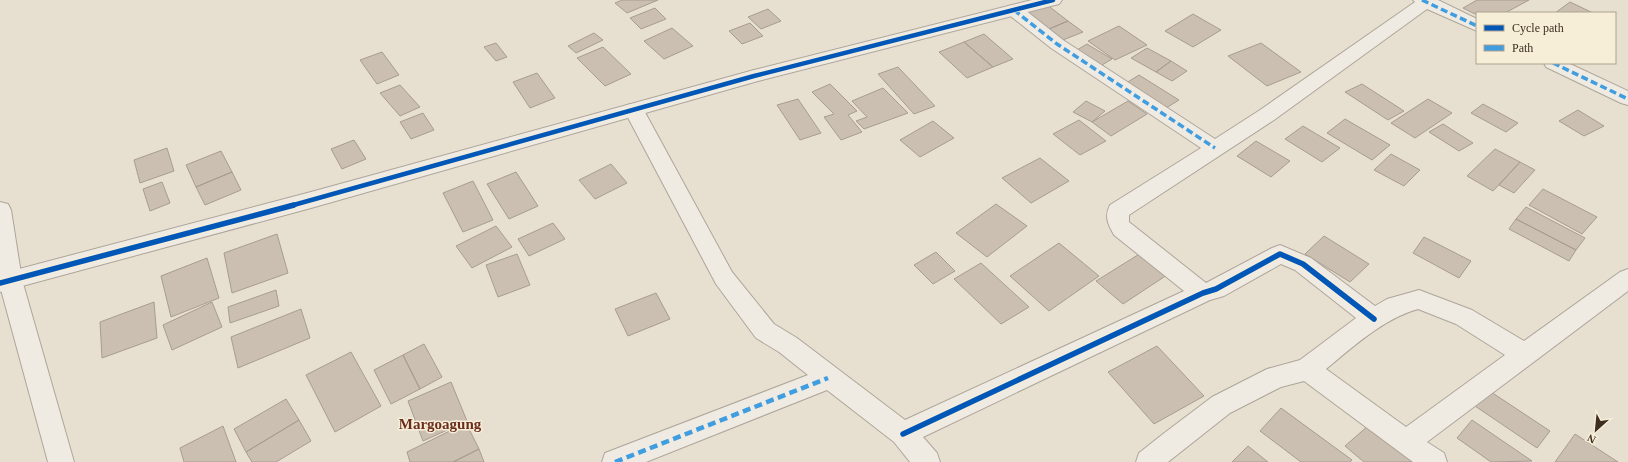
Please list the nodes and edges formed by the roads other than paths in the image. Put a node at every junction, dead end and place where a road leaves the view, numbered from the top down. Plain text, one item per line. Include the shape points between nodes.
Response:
1 (1053, 0) edge
2 (1426, 1) edge
3 (1014, 10) junction
4 (1476, 26) edge
5 (1555, 64) edge
6 (1628, 99) edge
7 (634, 110) junction
8 (1215, 148) junction
9 (0, 210) edge
10 (1628, 278) edge
11 (5, 282) edge
12 (1202, 293) junction
13 (1374, 319) junction
14 (1524, 354) junction
15 (1307, 369) junction
16 (828, 378) junction
17 (903, 434) junction
18 (1406, 442) junction
19 (61, 462) edge
20 (615, 462) edge
21 (927, 462) edge
22 (1149, 462) edge
23 (1434, 462) edge

1 - 3 street
2 - 4 street
2 - 8 street via 1267,115
3 - 7 street via 754,76
3 - 8 street via 1057,44
5 - 6 street
7 - 11 street
7 - 16 street via 724,278 765,331 788,345
8 - 12 street via 1117,214 1122,229
9 - 11 street
10 - 14 street
11 - 19 street
12 - 13 street via 1216,289 1280,254 1303,264
12 - 17 street
13 - 14 street via 1395,306 1419,299 1464,317
13 - 15 street
14 - 18 street
15 - 18 street
15 - 22 street via 1276,377 1221,405
16 - 17 street
16 - 20 street
17 - 21 street
18 - 23 street

